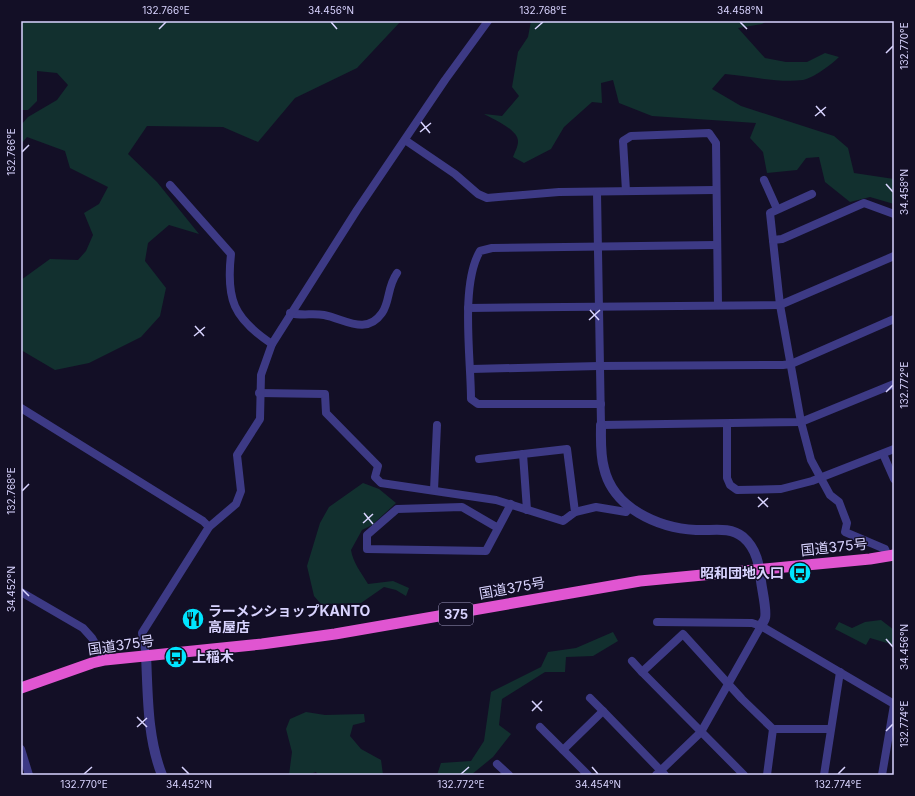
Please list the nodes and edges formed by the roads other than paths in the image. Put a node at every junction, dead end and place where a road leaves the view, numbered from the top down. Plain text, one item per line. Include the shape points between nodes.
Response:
1 (488, 21) edge
2 (405, 140) junction
3 (764, 180) dead end
4 (170, 185) dead end
5 (715, 190) junction
6 (626, 191) junction
7 (597, 193) junction
8 (812, 194) dead end
9 (777, 209) junction
10 (894, 214) edge
11 (773, 240) junction
12 (716, 245) junction
13 (598, 246) junction
14 (894, 256) edge
15 (397, 273) dead end
16 (780, 304) junction
17 (718, 305) junction
18 (600, 306) junction
19 (468, 308) junction
20 (290, 313) junction
21 (894, 319) edge
22 (272, 344) junction
23 (790, 364) junction
24 (599, 366) junction
25 (471, 369) junction
26 (894, 384) edge
27 (259, 393) junction
28 (600, 404) junction
29 (21, 408) edge
30 (801, 422) junction
31 (727, 424) junction
32 (437, 425) dead end
33 (601, 425) junction
34 (894, 449) edge
35 (523, 454) junction
36 (883, 454) junction
37 (479, 458) dead end
38 (820, 478) junction
39 (894, 479) edge
40 (434, 490) junction
41 (511, 504) junction
42 (629, 508) junction
43 (527, 510) junction
44 (575, 512) junction
45 (209, 527) junction
46 (498, 528) junction
47 (891, 555) edge
48 (759, 570) junction
49 (21, 592) edge
50 (658, 622) dead end
51 (761, 626) junction
52 (146, 655) junction
53 (105, 660) junction
54 (632, 661) dead end
55 (642, 672) junction
56 (840, 672) junction
57 (729, 683) junction
58 (21, 688) edge
59 (590, 698) dead end
60 (894, 705) edge
61 (603, 711) junction
62 (540, 727) dead end
63 (773, 729) junction
64 (830, 729) junction
65 (701, 732) junction
66 (21, 749) edge
67 (563, 750) junction
68 (22, 759) edge
69 (497, 764) dead end
70 (660, 774) edge
71 (29, 775) edge
72 (162, 775) edge
73 (509, 775) edge
74 (588, 775) edge
75 (744, 775) edge
76 (767, 775) edge
77 (824, 775) edge
78 (882, 775) edge

1 - 2 street via 444,80
2 - 7 street via 487,198 559,192
2 - 20 street
3 - 9 street
4 - 22 street via 231,254 228,279 234,307
5 - 6 street
5 - 6 street via 716,143 709,133 631,136 623,142
5 - 12 street
6 - 7 street
7 - 13 street
8 - 9 street
9 - 11 street via 770,213
10 - 11 street via 864,203 782,239
11 - 16 street
12 - 13 street
12 - 17 street
13 - 18 street
13 - 19 street via 492,248 480,251 474,262
14 - 16 street
15 - 20 street via 390,282 383,312 369,324 360,326 323,315
16 - 17 street
16 - 23 street
17 - 18 street
18 - 19 street
18 - 24 street
19 - 25 street
20 - 22 street
21 - 23 street
22 - 27 street via 261,375
23 - 24 street
23 - 30 street
24 - 25 street
24 - 28 street
25 - 28 street via 471,399 478,404
26 - 30 street
27 - 40 street via 325,394 326,413 378,466 375,477 381,483
27 - 45 street via 260,419 237,455 241,491 236,504
28 - 33 street
29 - 45 street
30 - 31 street
30 - 38 street via 810,460
31 - 33 street
31 - 38 street via 727,478 730,485 737,490 781,489
32 - 40 street
33 - 42 street via 604,468 614,492
34 - 36 street
35 - 37 street
35 - 43 street
35 - 44 street via 567,449
36 - 38 street
36 - 39 street
38 - 47 street via 830,495 839,502 847,523 845,532 885,549
40 - 41 street
41 - 43 street
41 - 46 street
42 - 44 street via 626,512 596,507
42 - 48 street via 645,517 682,530 733,532 743,537 750,545 756,554
43 - 44 street via 563,521
45 - 52 street via 142,633
46 - 46 street via 462,508 397,509 367,534 368,549 486,551
47 - 48 highway, 国道375号 / 375
48 - 51 street via 765,617
48 - 52 highway, 国道375号 / 375 via 640,582 262,644 168,655
49 - 53 street via 83,628
50 - 51 street
51 - 56 street
51 - 57 street
52 - 53 highway, 国道375号 / 375
52 - 72 street via 149,718
53 - 58 highway, 国道375号 / 375
54 - 55 street
55 - 57 street via 683,634
55 - 65 street
56 - 60 street
56 - 64 street
57 - 63 street
57 - 65 street
59 - 61 street
60 - 78 street
61 - 67 street
61 - 70 street
62 - 67 street
63 - 64 street
63 - 76 street
64 - 77 street
65 - 70 street
65 - 75 street
66 - 68 street
67 - 74 street
68 - 71 street
69 - 73 street

